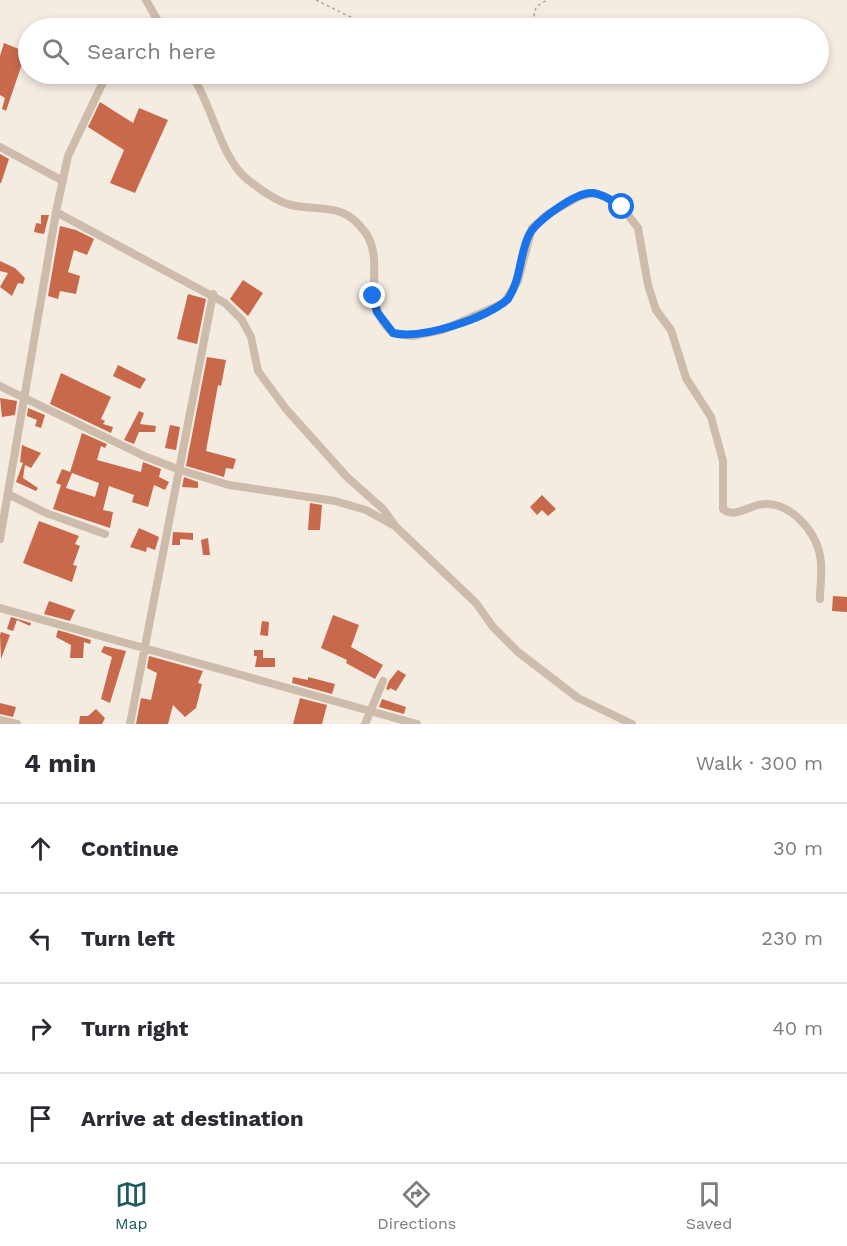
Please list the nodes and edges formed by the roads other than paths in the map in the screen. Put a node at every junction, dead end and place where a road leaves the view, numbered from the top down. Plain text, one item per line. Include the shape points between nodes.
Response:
1 (146, 0) edge
2 (156, 18) edge
3 (102, 84) edge
4 (198, 84) edge
5 (0, 147) edge
6 (63, 182) junction
7 (56, 212) junction
8 (213, 294) junction
9 (1, 389) edge
10 (26, 398) junction
11 (180, 470) junction
12 (8, 494) junction
13 (1, 526) edge
14 (395, 526) junction
15 (105, 534) dead end
16 (0, 539) edge
17 (820, 599) dead end
18 (0, 608) edge
19 (144, 648) junction
20 (383, 681) dead end
21 (369, 710) junction
22 (0, 720) edge
23 (17, 724) edge
24 (130, 724) edge
25 (365, 724) edge
26 (417, 724) edge
27 (632, 724) edge

1 - 2 street
3 - 6 street via 70,151
4 - 17 street via 230,158 242,174 290,205 326,207 346,213 366,234 371,248 374,303 393,333 412,336 442,330 504,303 518,281 532,228 580,196 594,193 622,207 638,228 656,310 671,330 686,378 711,417 723,461 723,509 739,512 767,504 790,512 808,529 820,557
5 - 6 street
6 - 7 street
7 - 8 street
7 - 10 street
8 - 11 street
8 - 14 street via 242,320 251,338 258,371 286,409
9 - 10 street
10 - 11 street
10 - 12 street
11 - 14 street via 239,487 335,501 366,510
11 - 19 street
12 - 13 street
12 - 15 street via 46,513
13 - 16 street
14 - 27 street via 476,603 518,652 578,698
18 - 19 street
19 - 21 street
19 - 24 street
20 - 21 street
21 - 25 street
21 - 26 street
22 - 23 street

